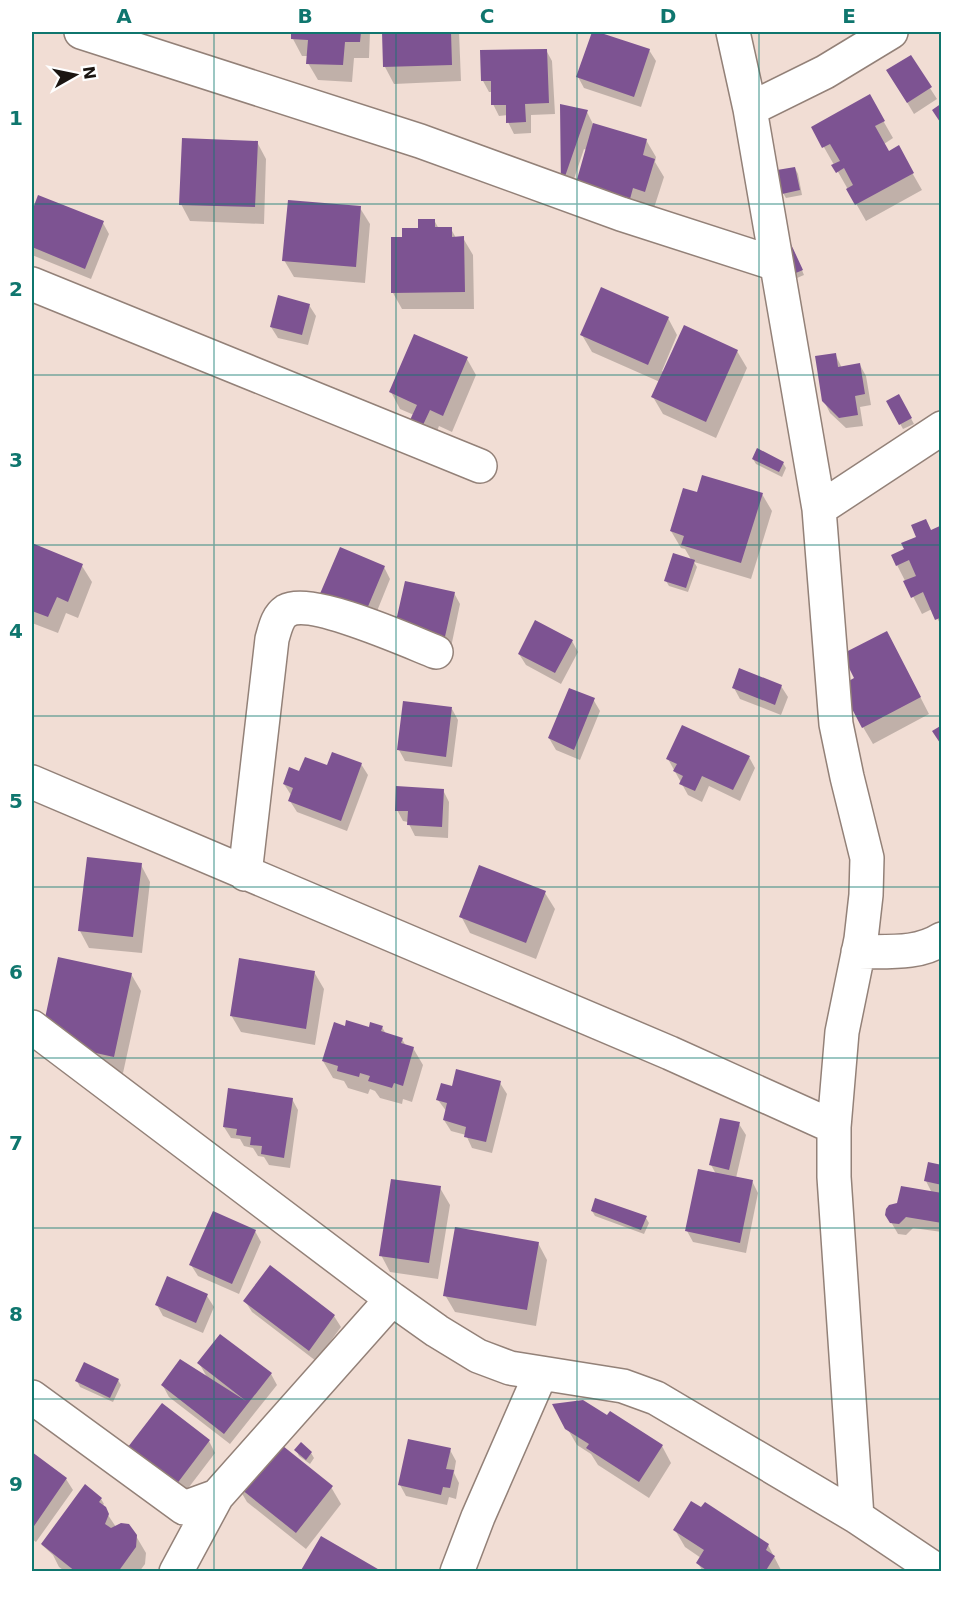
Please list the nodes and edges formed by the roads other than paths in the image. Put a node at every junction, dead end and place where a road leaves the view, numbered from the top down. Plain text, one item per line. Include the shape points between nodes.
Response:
1 (81, 32) edge
2 (733, 32) edge
3 (891, 32) edge
4 (750, 109) junction
5 (776, 264) junction
6 (32, 284) edge
7 (942, 428) edge
8 (480, 466) dead end
9 (819, 509) junction
10 (436, 652) dead end
11 (32, 782) edge
12 (245, 874) junction
13 (942, 939) edge
14 (858, 952) junction
15 (32, 1027) edge
16 (834, 1127) junction
17 (392, 1299) junction
18 (541, 1373) junction
19 (32, 1397) edge
20 (217, 1496) junction
21 (857, 1517) junction
22 (907, 1561) edge
23 (176, 1572) edge
24 (457, 1572) edge
25 (939, 1572) edge

1 - 5 street via 420,141 621,214
2 - 4 street
3 - 4 street via 825,72
4 - 5 street
5 - 9 street
6 - 8 street
7 - 9 street
9 - 14 street via 836,724 867,858
10 - 12 street via 318,610 300,607 280,617 272,639
11 - 12 street
12 - 16 street via 670,1053
13 - 14 street via 913,950
14 - 16 street via 842,1032
15 - 17 street
16 - 21 street
17 - 18 street via 478,1356 510,1368
17 - 20 street
18 - 21 street via 623,1386 656,1398
18 - 24 street
19 - 20 street via 184,1508
20 - 23 street
21 - 22 street
22 - 25 street

